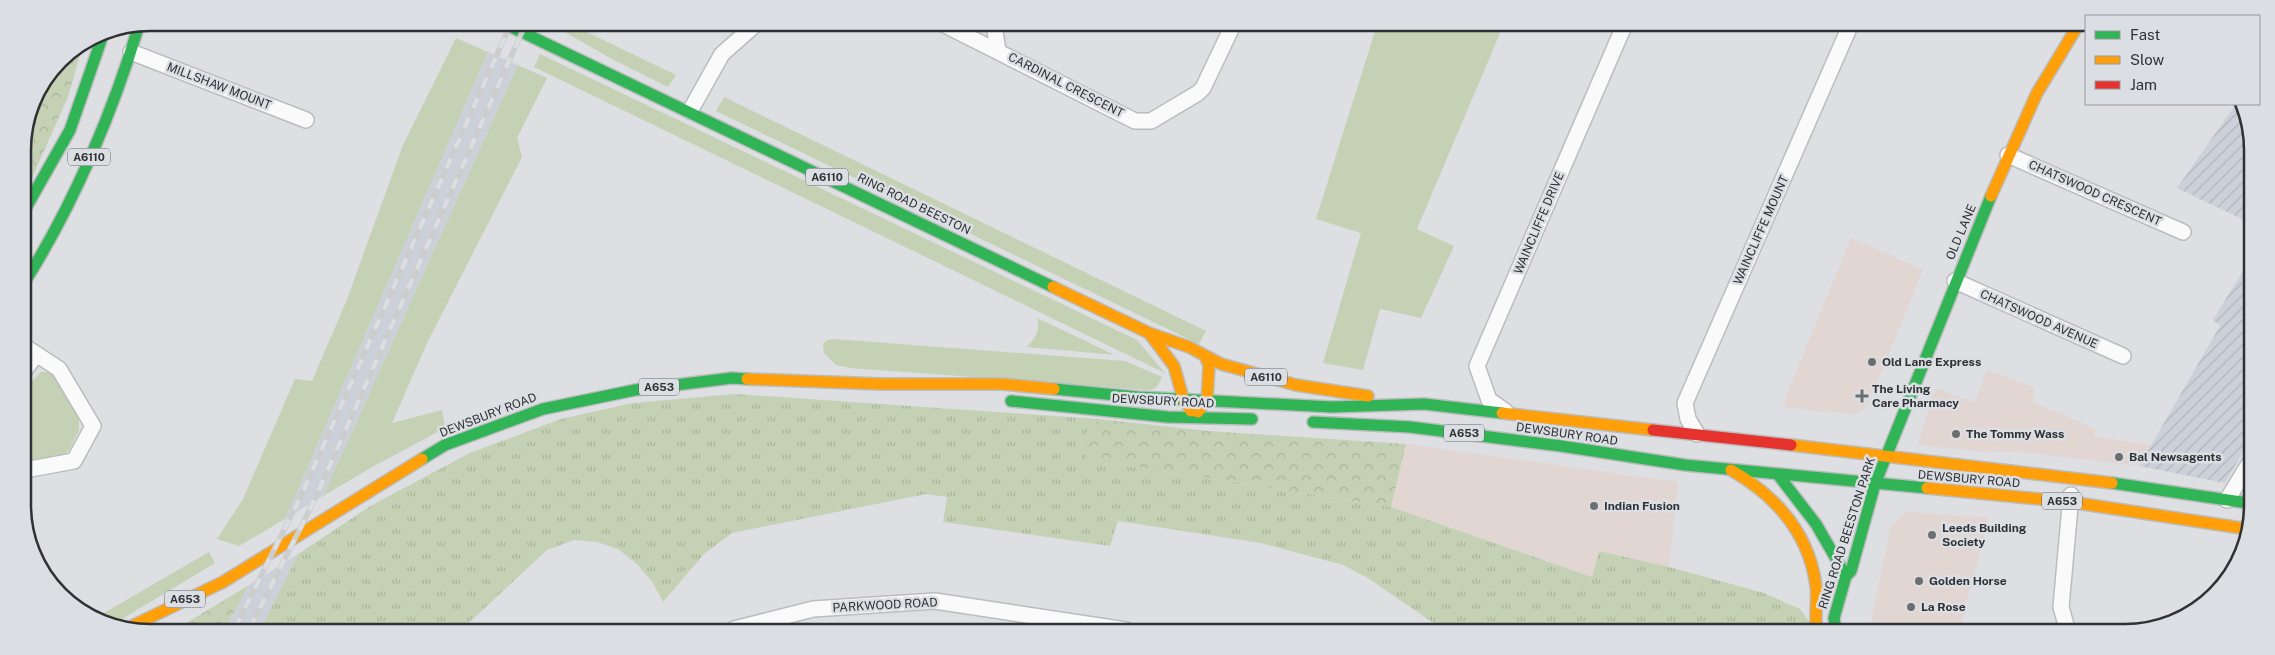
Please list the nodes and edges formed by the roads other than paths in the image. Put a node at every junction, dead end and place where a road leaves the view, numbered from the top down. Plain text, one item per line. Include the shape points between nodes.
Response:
1 (1230, 31) edge
2 (1622, 31) edge
3 (1848, 31) edge
4 (522, 32) edge
5 (747, 32) edge
6 (958, 32) edge
7 (995, 32) edge
8 (2079, 32) edge
9 (137, 33) edge
10 (101, 42) edge
11 (132, 52) junction
12 (998, 52) junction
13 (690, 111) junction
14 (306, 120) dead end
15 (2008, 155) junction
16 (32, 197) edge
17 (2183, 232) dead end
18 (32, 271) edge
19 (1955, 281) junction
20 (1149, 333) junction
21 (31, 351) edge
22 (1205, 356) junction
23 (2122, 356) dead end
24 (881, 384) junction
25 (976, 396) dead end
26 (1182, 398) junction
27 (996, 399) dead end
28 (1208, 400) junction
29 (1424, 404) junction
30 (1508, 414) junction
31 (1195, 416) junction
32 (1260, 419) dead end
33 (1306, 422) dead end
34 (1697, 434) junction
35 (1747, 440) junction
36 (1886, 455) junction
37 (31, 469) edge
38 (1732, 470) junction
39 (2244, 472) edge
40 (1780, 476) junction
41 (2072, 477) junction
42 (1875, 484) junction
43 (2227, 500) junction
44 (2070, 502) junction
45 (2244, 502) edge
46 (2242, 528) edge
47 (1846, 576) junction
48 (148, 617) junction
49 (1834, 618) junction
50 (137, 623) edge
51 (139, 623) edge
52 (1815, 623) edge
53 (1829, 623) edge
54 (1835, 623) edge
55 (2065, 623) edge
56 (758, 624) edge
57 (1085, 624) edge

1 - 12 street, CARDINAL CRESCENT via 1203,88 1151,120 1135,121
2 - 30 street, WAINCLIFFE DRIVE via 1477,366 1489,400
3 - 34 street, WAINCLIFFE MOUNT via 1685,403 1688,419
4 - 13 main road, RING ROAD BEESTON / A6110
5 - 13 street via 722,54
6 - 12 street, CARDINAL CRESCENT
7 - 12 street, CARDINAL CRESCENT
8 - 15 main road, OLD LANE via 2038,93
9 - 11 main road, A6110
10 - 16 main road, A6110 via 70,130
11 - 14 street, MILLSHAW MOUNT
11 - 18 main road, A6110 via 103,127 49,244
13 - 20 main road, RING ROAD BEESTON / A6110
15 - 17 street, CHATSWOOD CRESCENT
15 - 19 main road, OLD LANE
19 - 23 street, CHATSWOOD AVENUE
19 - 36 main road, OLD LANE
20 - 22 main road, RING ROAD BEESTON / A6110
20 - 26 main road, RING ROAD BEESTON / A6110 via 1174,366
21 - 37 street via 59,369 93,426 74,461
22 - 28 main road via 1210,365
22 - 29 main road, RING ROAD BEESTON / A6110 via 1251,374 1296,385
24 - 25 main road, DEWSBURY ROAD / A653
24 - 26 main road, DEWSBURY ROAD via 1002,384
24 - 48 main road, DEWSBURY ROAD / A653 via 732,378 635,390 543,409 445,445 223,582
26 - 28 main road, DEWSBURY ROAD
26 - 31 main road, RING ROAD BEESTON / A6110
27 - 31 main road, DEWSBURY ROAD via 1107,412
28 - 29 main road, DEWSBURY ROAD via 1332,407
28 - 31 main road
29 - 30 main road, DEWSBURY ROAD / A653
30 - 34 main road, DEWSBURY ROAD / A653
31 - 32 main road, DEWSBURY ROAD
33 - 38 main road, DEWSBURY ROAD / A653 via 1410,427
34 - 35 main road, DEWSBURY ROAD / A653
35 - 36 main road, DEWSBURY ROAD / A653
35 - 40 main road
36 - 41 main road, DEWSBURY ROAD / A653
36 - 42 main road, RING ROAD BEESTON PARK
38 - 40 main road, DEWSBURY ROAD / A653
38 - 52 main road via 1765,490 1802,535 1815,574
39 - 43 street
40 - 42 main road, DEWSBURY ROAD / A653
40 - 47 main road via 1827,538
41 - 43 main road, DEWSBURY ROAD / A653
41 - 44 street
42 - 44 main road, DEWSBURY ROAD / A653
42 - 47 main road, RING ROAD BEESTON PARK via 1851,571
43 - 45 main road, DEWSBURY ROAD / A653
44 - 46 main road, DEWSBURY ROAD / A653
44 - 55 street via 2061,607
47 - 49 main road, RING ROAD BEESTON PARK
48 - 50 main road, DEWSBURY ROAD / A653
48 - 51 main road, DEWSBURY ROAD / A653
49 - 53 main road, RING ROAD BEESTON PARK
49 - 54 main road, RING ROAD BEESTON PARK
56 - 57 street, PARKWOOD ROAD via 813,609 935,600

